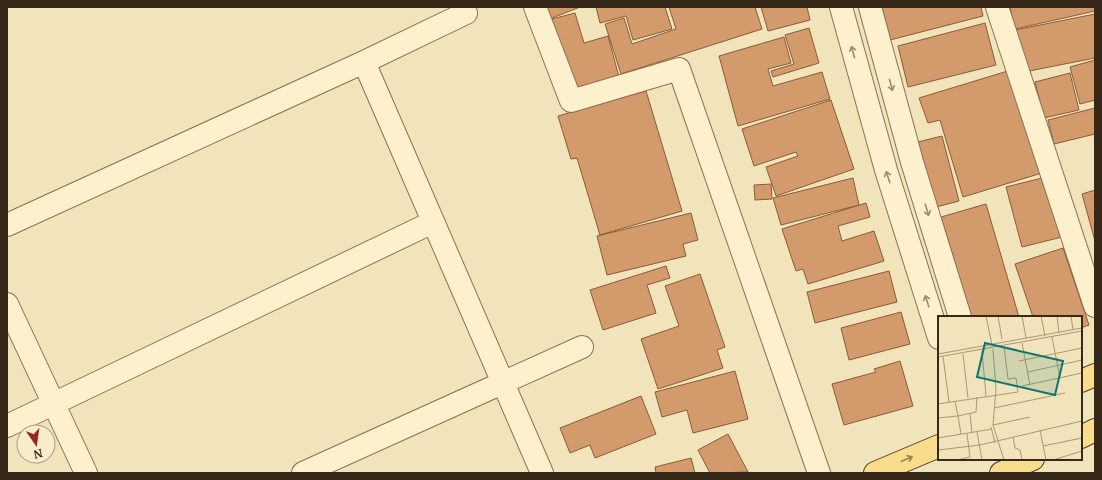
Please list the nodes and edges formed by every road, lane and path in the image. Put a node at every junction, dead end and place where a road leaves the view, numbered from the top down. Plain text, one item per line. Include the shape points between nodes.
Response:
1 (535, 7) edge
2 (841, 7) edge
3 (870, 7) edge
4 (997, 7) edge
5 (466, 13) dead end
6 (364, 62) junction
7 (433, 222) junction
8 (7, 225) edge
9 (7, 304) edge
10 (1095, 306) edge
11 (960, 316) edge
12 (938, 335) edge
13 (582, 347) dead end
14 (1095, 375) edge
15 (1082, 381) edge
16 (503, 383) junction
17 (54, 404) junction
18 (7, 426) edge
19 (1095, 430) edge
20 (1082, 436) edge
21 (938, 446) edge
22 (86, 473) edge
23 (303, 473) edge
24 (542, 473) edge
25 (819, 473) edge
26 (875, 473) edge

1 - 25 street via 571,101 679,69
12 -> 2 street via 886,170
3 -> 11 street via 912,162
4 - 10 street
5 - 6 street
6 - 7 street
6 - 8 street
7 - 16 street
7 - 17 street
9 - 17 street
13 - 16 street
14 - 15 main road
16 - 23 street
16 - 24 street
17 - 18 street
17 - 22 street
19 - 20 main road
26 -> 21 main road

